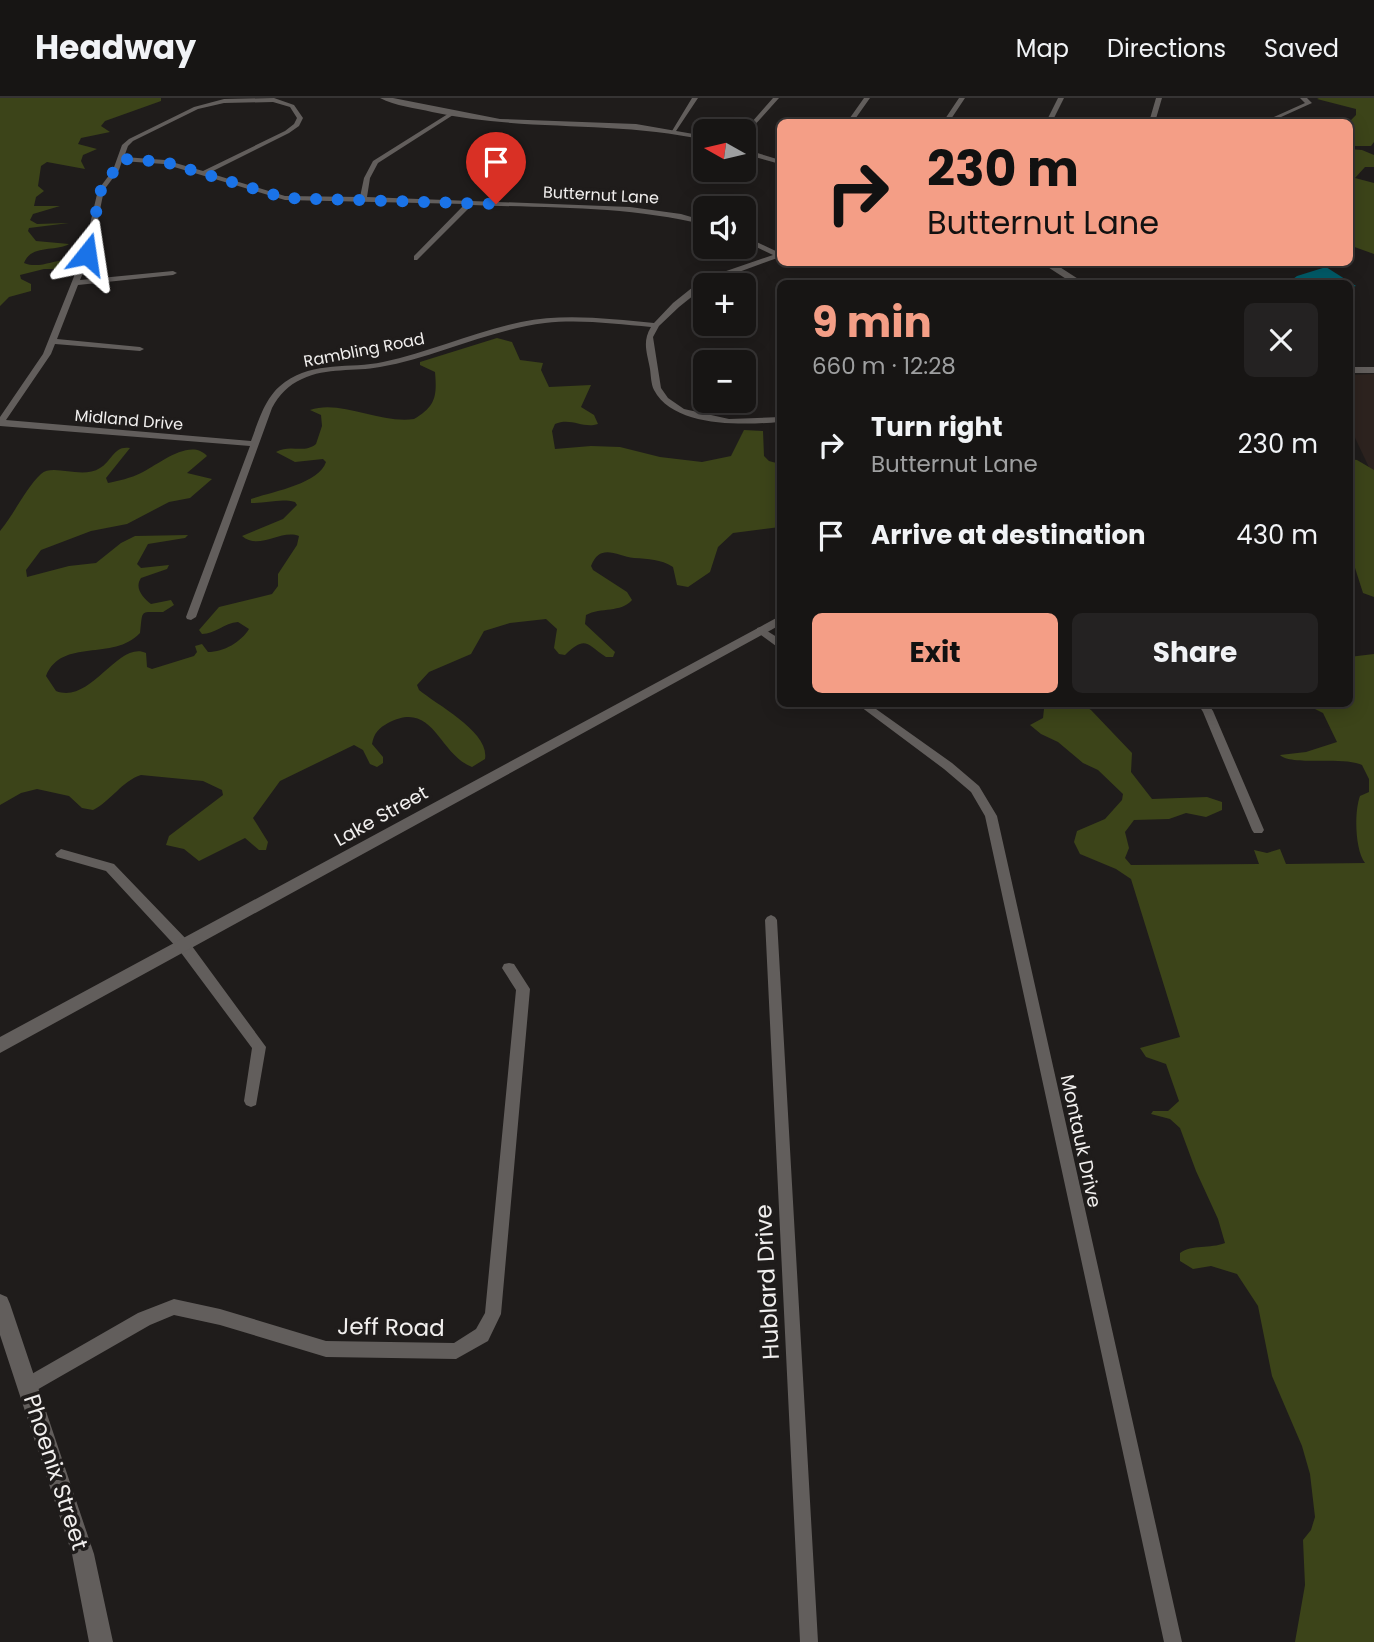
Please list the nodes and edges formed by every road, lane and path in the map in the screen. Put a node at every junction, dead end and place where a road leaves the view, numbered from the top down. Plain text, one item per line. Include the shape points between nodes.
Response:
1 (384, 98) edge
2 (695, 98) edge
3 (776, 98) edge
4 (867, 98) edge
5 (962, 98) edge
6 (1061, 98) edge
7 (1159, 98) edge
8 (1306, 99) edge
9 (451, 114) junction
10 (852, 119) edge
11 (948, 119) edge
12 (1050, 119) edge
13 (1153, 119) edge
14 (1274, 119) edge
15 (756, 121) edge
16 (674, 130) junction
17 (693, 135) edge
18 (756, 155) edge
19 (122, 159) junction
20 (777, 161) edge
21 (202, 174) junction
22 (363, 198) junction
23 (470, 203) junction
24 (693, 220) edge
25 (756, 244) edge
26 (777, 254) edge
27 (777, 256) edge
28 (417, 258) dead end
29 (1051, 266) edge
30 (173, 272) dead end
31 (1075, 280) edge
32 (76, 283) junction
33 (656, 325) junction
34 (52, 341) junction
35 (140, 349) dead end
36 (1353, 370) edge
37 (1374, 370) edge
38 (777, 420) edge
39 (0, 423) edge
40 (254, 444) junction
41 (191, 617) dead end
42 (777, 622) edge
43 (761, 630) junction
44 (777, 643) edge
45 (866, 707) edge
46 (1206, 707) edge
47 (1258, 830) dead end
48 (61, 854) dead end
49 (771, 920) dead end
50 (184, 946) junction
51 (509, 968) dead end
52 (0, 1046) edge
53 (251, 1101) dead end
54 (0, 1304) edge
55 (29, 1385) junction
56 (101, 1642) edge
57 (809, 1642) edge
58 (1173, 1642) edge

1 - 9 street
2 - 16 street
3 - 15 street
4 - 10 street
5 - 11 street
6 - 12 street
7 - 13 street
8 - 14 street via 1300,109
9 - 16 street
9 - 22 street via 375,162
16 - 17 street
18 - 20 street
19 - 21 street, Butternut Lane via 151,159
19 - 21 street via 125,145 140,133 209,104 274,100 298,111 297,125 287,132
19 - 32 street via 101,190 95,227
21 - 22 street, Butternut Lane via 285,198
22 - 23 street, Butternut Lane
23 - 24 street, Butternut Lane via 630,209
23 - 28 street
25 - 26 street
27 - 33 street via 706,281
29 - 31 street
30 - 32 street
32 - 34 street
33 - 38 street via 649,337 651,355 657,388 665,400 703,418
33 - 40 street, Rambling Road via 542,321 388,363 308,373 275,393
34 - 35 street
34 - 39 street
36 - 37 street
39 - 40 street, Midland Drive
40 - 41 street, Rambling Road
42 - 43 street, Lake Street
43 - 44 street
43 - 50 street, Lake Street
45 - 58 street, Montauk Drive via 975,789 991,816
46 - 47 street
48 - 50 street via 110,867
49 - 57 street, Hublard Drive
50 - 52 street, Lake Street
50 - 53 street via 259,1047
51 - 55 street, Jeff Road via 523,989 493,1314 482,1335 456,1351 326,1349 174,1307 144,1319
54 - 55 street, Phoenix Street
55 - 56 street, Phoenix Street via 83,1554

